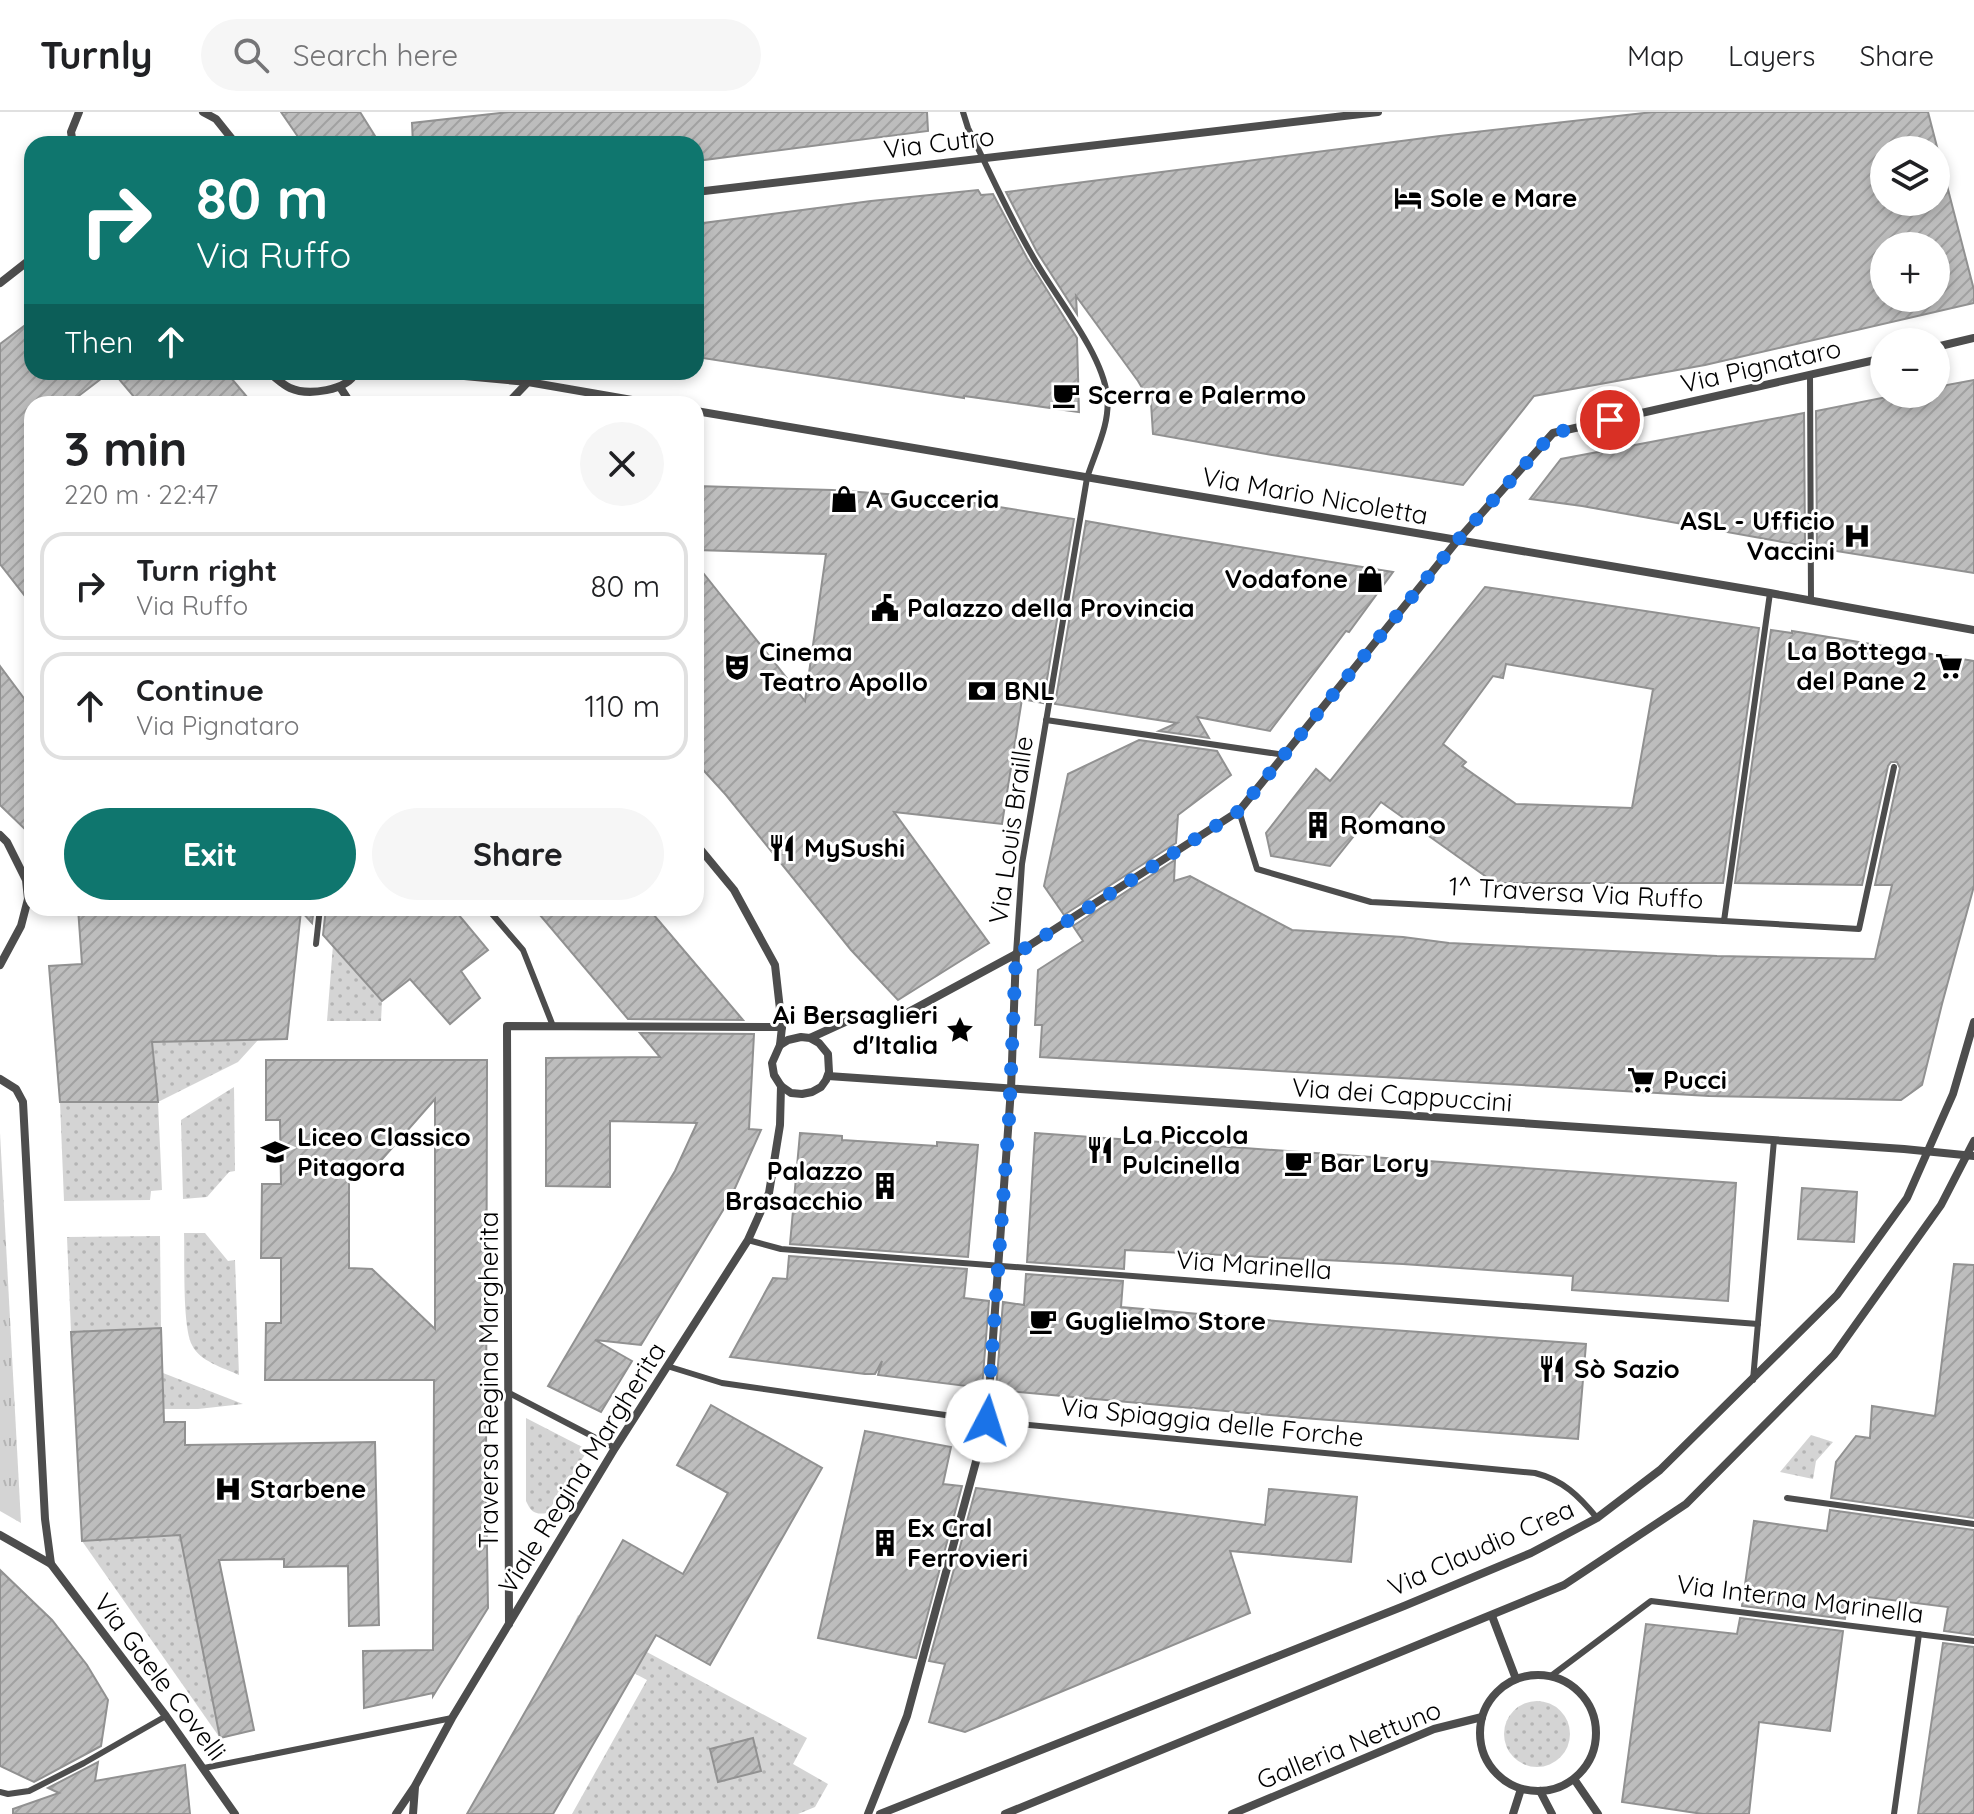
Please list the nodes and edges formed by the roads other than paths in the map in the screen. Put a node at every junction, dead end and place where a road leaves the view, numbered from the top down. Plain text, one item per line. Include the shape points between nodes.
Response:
1 (79, 112) edge
2 (203, 112) edge
3 (225, 112) edge
4 (963, 112) edge
5 (1378, 112) edge
6 (216, 119) junction
7 (72, 136) edge
8 (230, 136) edge
9 (983, 158) junction
10 (704, 191) edge
11 (24, 264) edge
12 (0, 283) edge
13 (1974, 338) edge
14 (1950, 344) edge
15 (1870, 361) edge
16 (1810, 375) junction
17 (280, 380) edge
18 (353, 380) edge
19 (507, 380) edge
20 (528, 382) junction
21 (340, 387) junction
22 (346, 396) edge
23 (515, 396) edge
24 (609, 396) edge
25 (704, 412) edge
26 (1087, 478) junction
27 (1457, 541) junction
28 (1770, 593) junction
29 (1811, 601) junction
30 (1974, 630) edge
31 (1046, 720) junction
32 (1285, 755) junction
33 (1894, 767) dead end
34 (1239, 811) junction
35 (0, 835) edge
36 (704, 854) edge
37 (24, 876) edge
38 (24, 914) edge
39 (319, 916) edge
40 (494, 916) edge
41 (1724, 921) junction
42 (316, 944) dead end
43 (1016, 954) junction
44 (0, 965) edge
45 (1974, 1022) edge
46 (553, 1026) junction
47 (782, 1027) junction
48 (810, 1038) junction
49 (780, 1045) junction
50 (828, 1076) junction
51 (0, 1079) edge
52 (781, 1086) junction
53 (1011, 1089) junction
54 (1774, 1140) junction
55 (1974, 1141) edge
56 (1927, 1151) junction
57 (1971, 1155) edge
58 (748, 1240) junction
59 (1000, 1267) junction
60 (1758, 1324) junction
61 (667, 1366) junction
62 (1753, 1380) junction
63 (509, 1393) junction
64 (987, 1421) junction
65 (615, 1448) junction
66 (1787, 1498) dead end
67 (1597, 1518) junction
68 (1974, 1524) edge
69 (0, 1535) edge
70 (51, 1564) junction
71 (1492, 1616) junction
72 (509, 1624) junction
73 (1919, 1634) junction
74 (1974, 1641) edge
75 (1551, 1676) junction
76 (1516, 1679) junction
77 (166, 1716) junction
78 (1482, 1717) junction
79 (452, 1718) junction
80 (204, 1768) junction
81 (1574, 1779) junction
82 (415, 1786) junction
83 (1521, 1789) junction
84 (1540, 1791) junction
85 (0, 1792) edge
86 (235, 1814) edge
87 (396, 1814) edge
88 (413, 1814) edge
89 (868, 1814) edge
90 (880, 1814) edge
91 (1005, 1814) edge
92 (1232, 1814) edge
93 (1513, 1814) edge
94 (1552, 1814) edge
95 (1598, 1814) edge
96 (1894, 1814) edge

1 - 7 street
2 - 6 street
3 - 6 street
4 - 9 lane, Via Louis Braille
5 - 9 street, Via Cutro
6 - 8 street
9 - 10 street, Via Cutro
9 - 26 lane, Via Louis Braille via 1031,254 1094,355 1105,385 1108,411
11 - 12 street
13 - 14 street
15 - 16 street, Via Pignataro
16 - 27 street, Via Pignataro via 1553,433
16 - 29 lane
17 - 21 street via 314,392
18 - 21 street
19 - 20 street
20 - 23 street
20 - 24 street
21 - 22 street
25 - 26 street, Via Mario Nicoletta
26 - 27 street, Via Mario Nicoletta
26 - 31 lane, Via Louis Braille
27 - 28 street, Via Mario Nicoletta
27 - 32 street, Via Pignataro
28 - 29 street, Via Mario Nicoletta
28 - 41 lane, 1^ Traversa Via Ruffo
29 - 30 street, Via Mario Nicoletta
31 - 32 lane
31 - 43 lane, Via Louis Braille via 1022,864
32 - 34 street, Via Pignataro
33 - 41 lane via 1859,929
34 - 41 lane, 1^ Traversa Via Ruffo via 1257,869 1371,902
34 - 43 street, Via Pignataro
35 - 37 street
36 - 47 street via 734,890 775,965
38 - 44 street
39 - 42 lane
40 - 46 lane via 523,950
43 - 48 street, Via Pignataro via 901,1016 856,1017
43 - 53 street, Via Louis Braille
45 - 56 street, Via Claudio Crea via 1953,1094
46 - 47 street, Traversa Regina Margherita
46 - 63 street, Traversa Regina Margherita via 507,1026
47 - 49 street
48 - 49 street
48 - 50 street via 828,1054
49 - 52 street via 772,1063
50 - 52 street via 821,1087 807,1093 791,1093
50 - 53 street, Via dei Cappuccini
51 - 70 street via 16,1089 25,1119
52 - 58 street, Viale Regina Margherita via 769,1193
53 - 54 street, Via dei Cappuccini
53 - 59 street, Via Louis Braille
54 - 56 street, Via dei Cappuccini
54 - 60 lane
55 - 57 street
56 - 57 street, Via dei Cappuccini
56 - 62 street, Via Claudio Crea via 1907,1198 1837,1295
57 - 71 street via 1834,1355 1686,1504 1564,1585
58 - 59 lane, Via Marinella via 781,1249
58 - 61 street, Viale Regina Margherita
59 - 60 lane, Via Marinella
59 - 64 street, Via Louis Braille
60 - 62 lane
61 - 64 lane, Via Spiaggia delle Forche via 722,1383
61 - 65 street, Viale Regina Margherita
62 - 67 street, Via Claudio Crea via 1660,1470
63 - 65 lane
63 - 72 street, Traversa Regina Margherita
64 - 67 lane, Via Spiaggia delle Forche via 1535,1473 1566,1485
64 - 89 street, Via Louis Braille via 907,1716
65 - 72 street, Viale Regina Margherita
66 - 68 lane
67 - 90 street, Via Claudio Crea via 1531,1553 1404,1606
69 - 70 street
70 - 77 street, Via Gaele Covelli
71 - 76 street
71 - 91 street
72 - 79 street, Viale Regina Margherita
73 - 74 lane, Via Interna Marinella
73 - 75 lane, Via Interna Marinella via 1651,1601
73 - 96 lane
75 - 76 street
75 - 81 street via 1570,1685 1592,1712 1595,1747
76 - 78 street via 1494,1695
77 - 80 street, Via Gaele Covelli
77 - 85 lane via 29,1791
78 - 83 street via 1479,1738 1485,1757 1503,1779
78 - 92 street, Galleria Nettuno via 1434,1729
79 - 80 lane
79 - 82 street, Viale Regina Margherita
80 - 86 street, Via Gaele Covelli
81 - 84 street
81 - 95 street
82 - 87 street, Viale Regina Margherita
82 - 88 street
83 - 84 street
83 - 93 street
84 - 94 street

